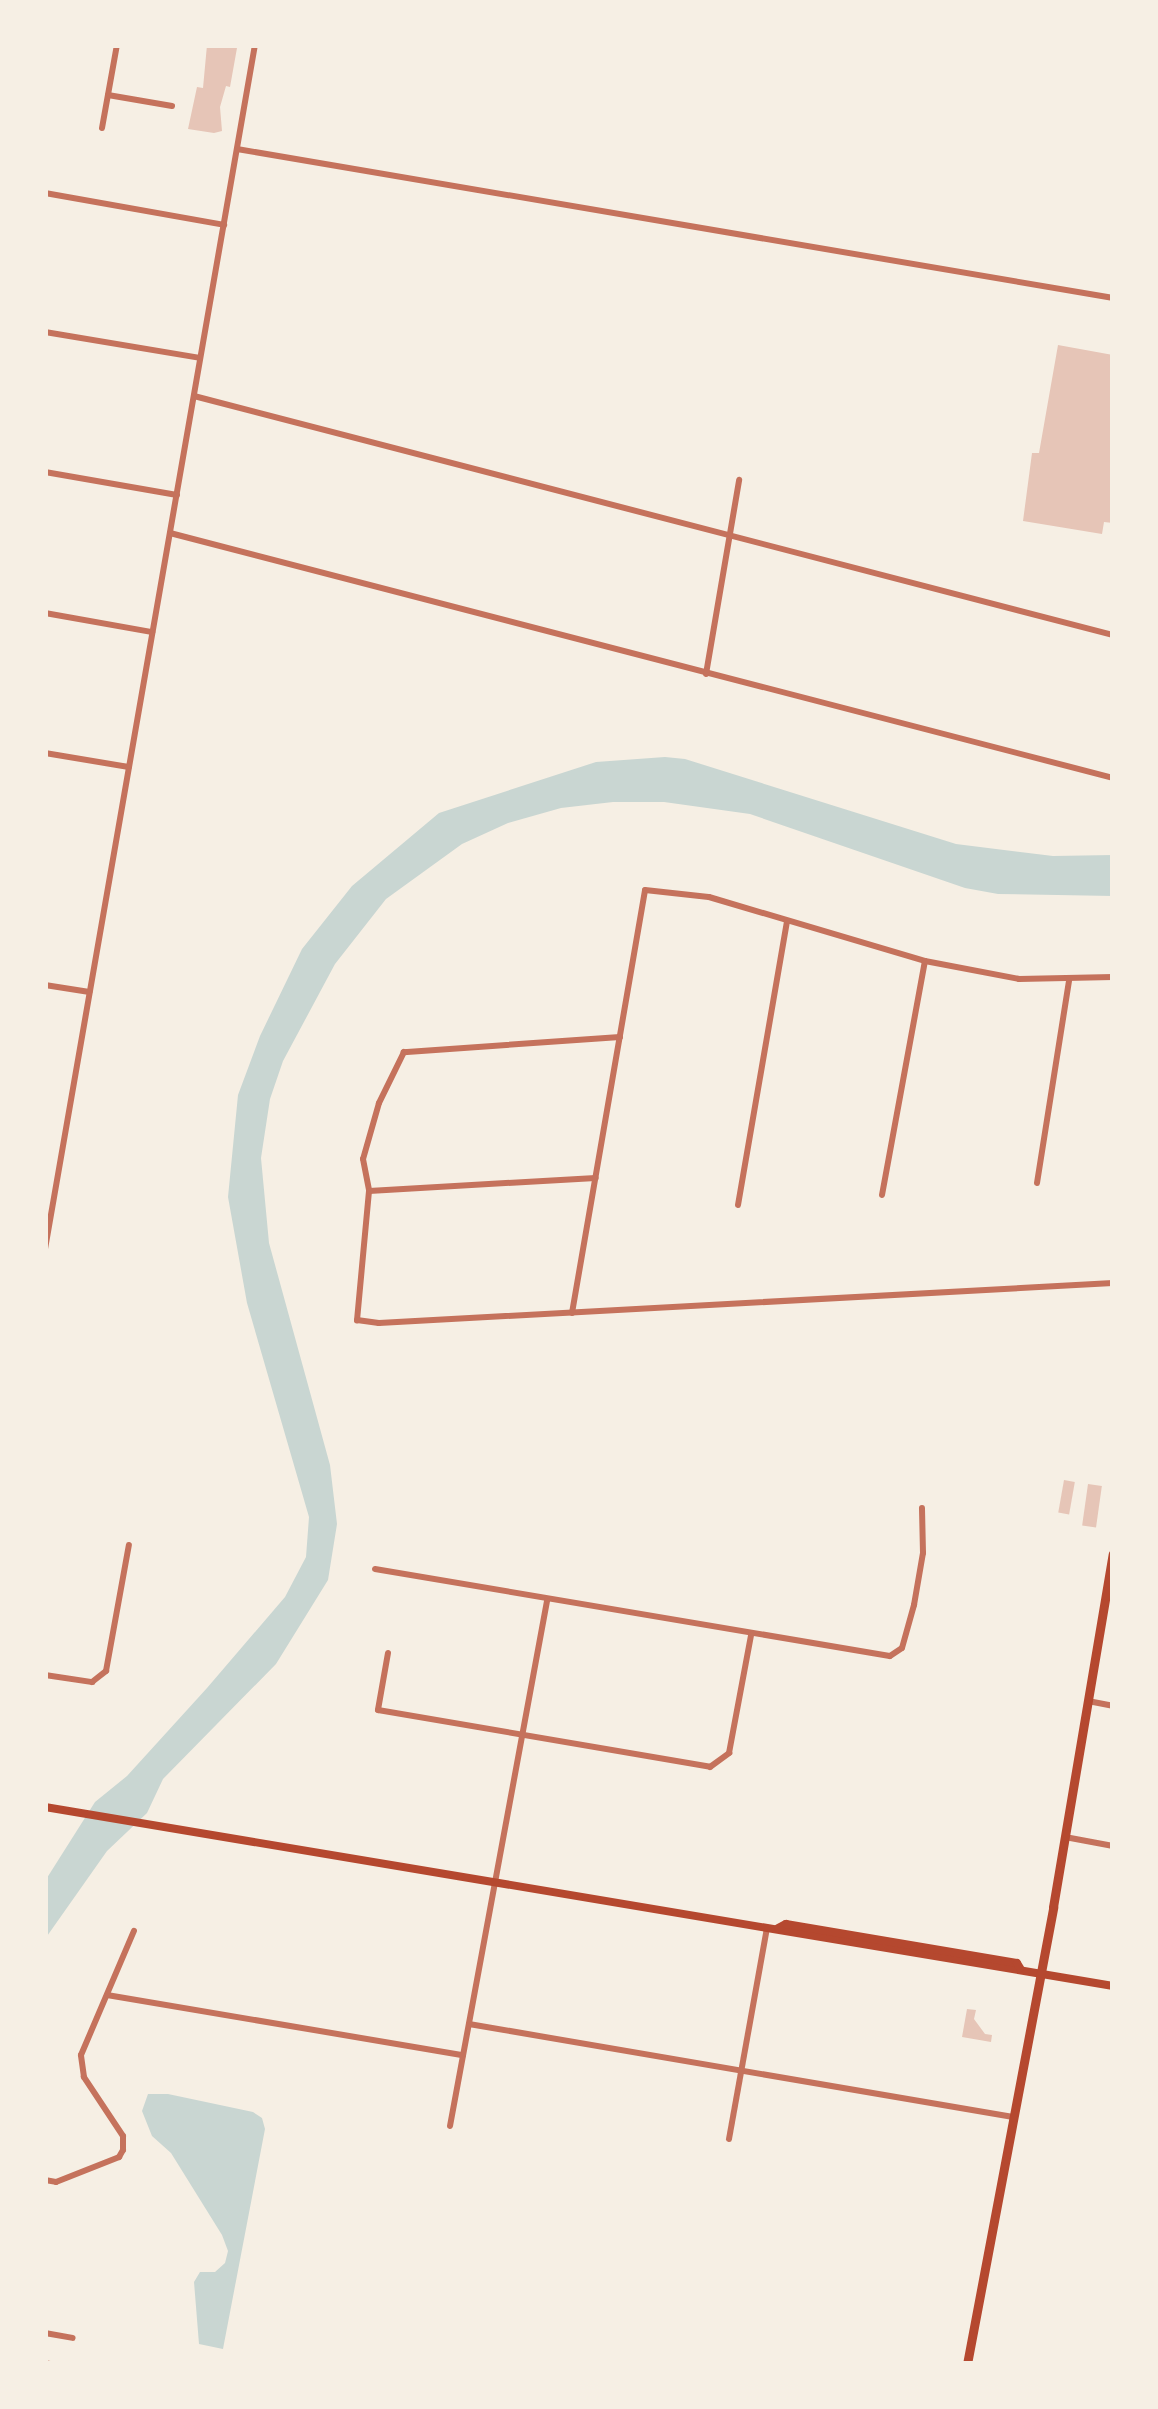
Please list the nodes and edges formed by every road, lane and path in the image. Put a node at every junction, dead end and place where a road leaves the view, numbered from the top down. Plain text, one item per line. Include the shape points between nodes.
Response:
1 (117, 45) edge
2 (256, 45) edge
3 (108, 95) junction
4 (172, 106) dead end
5 (102, 128) dead end
6 (237, 149) junction
7 (45, 193) edge
8 (224, 224) junction
9 (1113, 298) edge
10 (45, 332) edge
11 (200, 358) junction
12 (194, 396) junction
13 (45, 472) edge
14 (739, 480) dead end
15 (176, 495) junction
16 (170, 533) junction
17 (730, 536) junction
18 (45, 613) edge
19 (152, 632) junction
20 (1113, 634) edge
21 (706, 674) junction
22 (45, 753) edge
23 (129, 767) junction
24 (1113, 778) edge
25 (787, 922) junction
26 (925, 961) junction
27 (1113, 977) edge
28 (1069, 980) junction
29 (45, 984) edge
30 (90, 992) junction
31 (620, 1036) junction
32 (596, 1178) junction
33 (1037, 1183) dead end
34 (369, 1191) junction
35 (882, 1196) dead end
36 (738, 1205) dead end
37 (45, 1248) edge
38 (1113, 1284) edge
39 (572, 1313) junction
40 (922, 1508) dead end
41 (129, 1545) dead end
42 (1113, 1554) edge
43 (375, 1568) dead end
44 (1112, 1569) edge
45 (547, 1601) junction
46 (751, 1635) junction
47 (388, 1653) dead end
48 (45, 1675) edge
49 (1088, 1701) junction
50 (1113, 1706) edge
51 (522, 1735) junction
52 (45, 1807) edge
53 (1065, 1838) junction
54 (1113, 1846) edge
55 (495, 1881) junction
56 (768, 1926) junction
57 (134, 1931) dead end
58 (1041, 1972) junction
59 (1113, 1986) edge
60 (107, 1995) junction
61 (469, 2024) junction
62 (463, 2055) junction
63 (742, 2072) junction
64 (1014, 2118) junction
65 (450, 2126) dead end
66 (729, 2138) dead end
67 (45, 2180) edge
68 (45, 2333) edge
69 (73, 2338) dead end
70 (968, 2364) edge

1 - 3 street
2 - 6 street
3 - 4 street
3 - 5 street
6 - 8 street
6 - 9 street
7 - 8 street
8 - 11 street
10 - 11 street
11 - 12 street
12 - 15 street
12 - 17 street
13 - 15 street
14 - 17 street
15 - 16 street
16 - 19 street
16 - 21 street
17 - 20 street
17 - 21 street
18 - 19 street
19 - 23 street
21 - 24 street
22 - 23 street
23 - 30 street
25 - 26 street
25 - 31 street via 709,897 646,890
25 - 36 street
26 - 28 street via 1018,979
26 - 35 street
27 - 28 street
28 - 33 street
29 - 30 street
30 - 37 street
31 - 32 street
31 - 34 street via 404,1052 378,1103 363,1159
32 - 34 street
32 - 39 street
34 - 39 street via 357,1320
38 - 39 street
40 - 46 street via 923,1553 897,1655
41 - 48 street via 110,1662 100,1679
42 - 44 main road
43 - 45 street
44 - 49 main road
45 - 46 street
45 - 51 street
46 - 51 street via 729,1753 718,1765 689,1766
47 - 51 street via 378,1710
49 - 50 street
49 - 53 main road
51 - 55 street
52 - 55 main road
53 - 54 street
53 - 58 main road
55 - 56 main road
55 - 61 street
56 - 58 main road via 912,1956
56 - 63 street
57 - 60 street
58 - 59 main road
58 - 64 main road
60 - 62 street
60 - 67 street via 81,2055 84,2076 123,2136 123,2150 56,2182
61 - 62 street
61 - 63 street
62 - 65 street
63 - 64 street
63 - 66 street
64 - 70 main road
68 - 69 street

